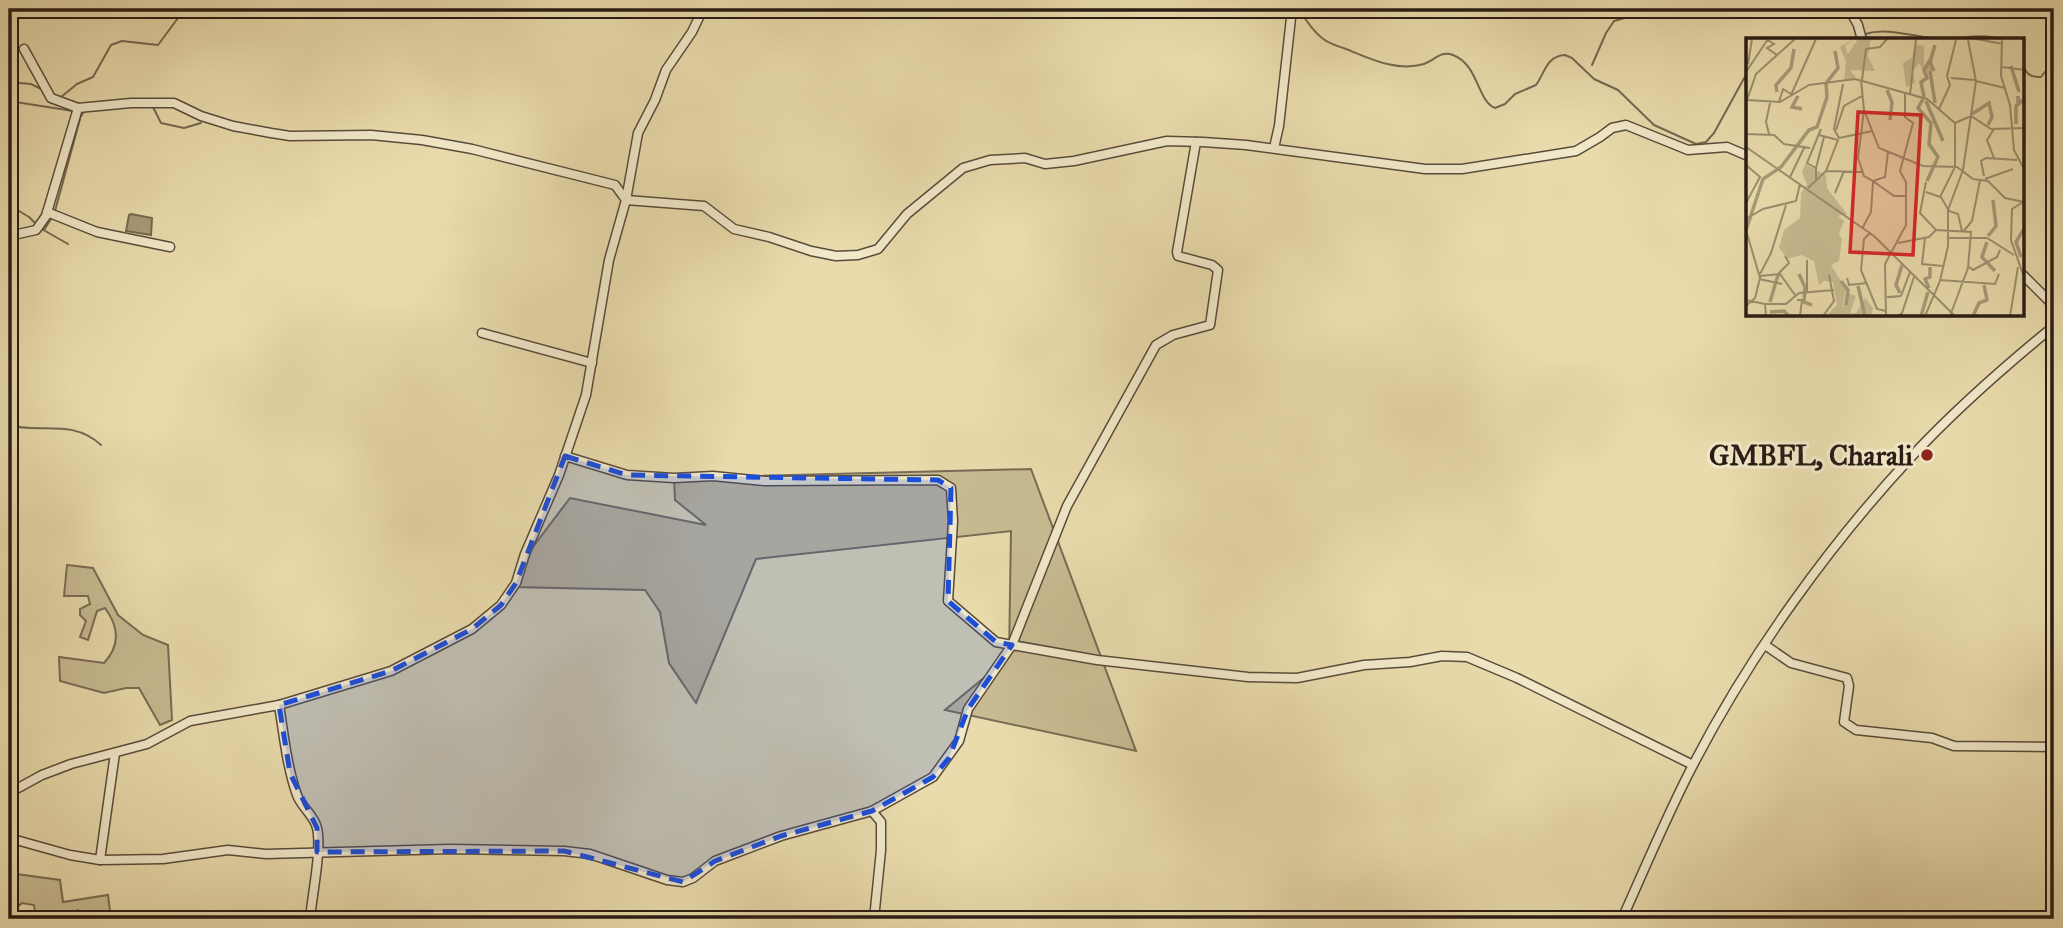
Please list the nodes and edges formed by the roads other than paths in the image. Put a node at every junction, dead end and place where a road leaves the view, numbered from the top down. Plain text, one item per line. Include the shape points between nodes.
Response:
1 (703, 9) edge
2 (1292, 9) edge
3 (1849, 9) edge
4 (1861, 38) edge
5 (24, 49) dead end
6 (76, 116) junction
7 (1196, 142) junction
8 (1274, 148) junction
9 (1746, 155) edge
10 (626, 200) junction
11 (47, 212) junction
12 (9, 236) edge
13 (170, 247) dead end
14 (2024, 276) edge
15 (2054, 306) edge
16 (2054, 326) edge
17 (482, 333) dead end
18 (592, 363) junction
19 (565, 456) junction
20 (1012, 645) junction
21 (1765, 645) junction
22 (279, 705) junction
23 (2054, 747) edge
24 (115, 752) junction
25 (1693, 765) junction
26 (9, 793) edge
27 (872, 811) junction
28 (9, 838) edge
29 (317, 852) junction
30 (100, 860) junction
31 (310, 919) edge
32 (874, 919) edge
33 (1622, 919) edge

1 - 10 street via 666,70 638,133
2 - 8 street
3 - 4 street
5 - 6 street via 51,98
6 - 10 street via 131,103 174,103 233,126 290,136 422,140 615,185
6 - 11 street
7 - 8 street
7 - 10 street via 1167,141 1074,161 990,160 962,168 907,214 878,249 858,256 810,251 734,229 704,206
7 - 20 street via 1177,252 1218,270 1210,325 1156,345 1068,506
8 - 9 street via 1425,169 1462,169 1576,151 1612,128 1626,125 1688,150 1727,147
10 - 18 street via 609,260
11 - 12 street via 38,227
11 - 13 street via 97,232
14 - 15 street
16 - 21 street via 1914,454 1868,506
17 - 18 street
18 - 19 street
19 - 20 street via 627,475 765,481 938,480 951,488 948,601 996,642
19 - 22 street via 516,583 501,605 472,629 391,671
20 - 25 street via 1097,660 1260,678 1297,678 1442,656 1467,657
20 - 27 street via 968,709 959,741 933,777
21 - 23 street via 1791,663 1847,678 1844,722 1856,730 1932,738 1954,747
21 - 25 street
22 - 24 street via 190,721 147,744
22 - 29 street via 290,774 299,800 317,828
24 - 26 street via 71,764
24 - 30 street
25 - 33 street
27 - 29 street via 770,840 715,861 682,882 590,854 564,851
27 - 32 street via 881,822
28 - 30 street
29 - 30 street via 228,850 163,859
29 - 31 street

